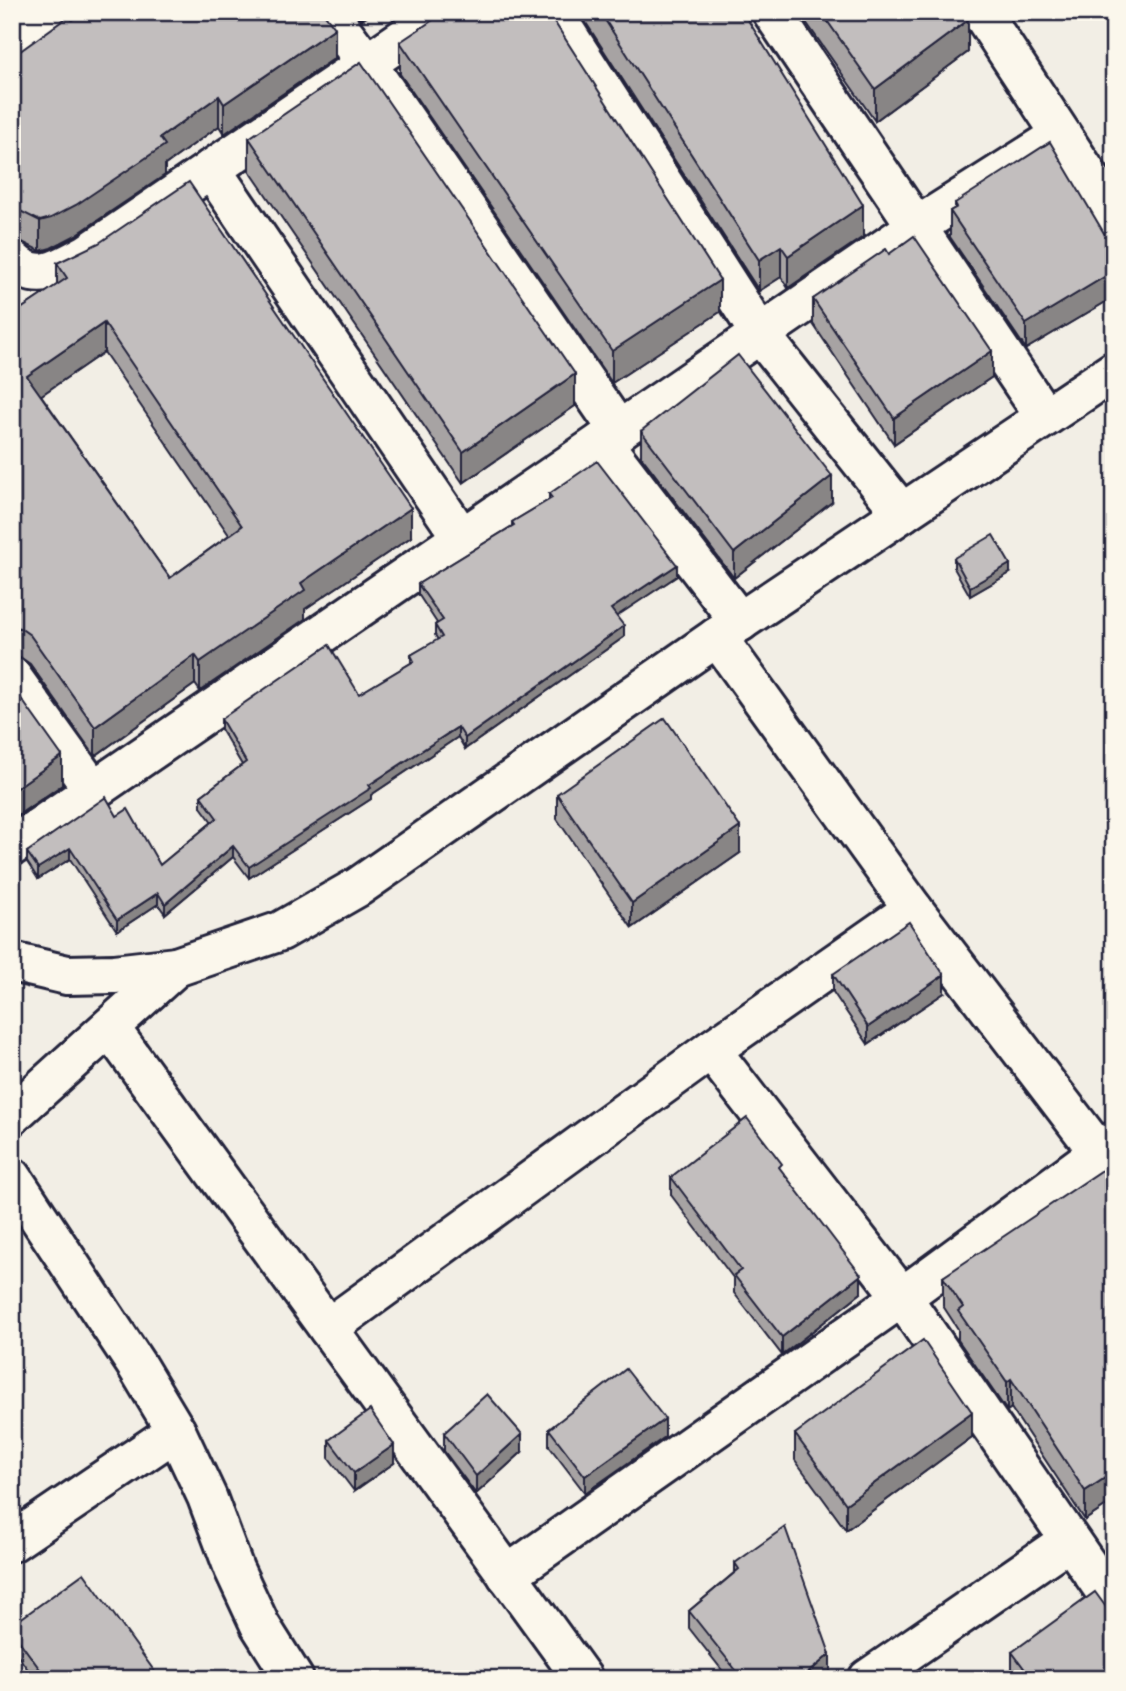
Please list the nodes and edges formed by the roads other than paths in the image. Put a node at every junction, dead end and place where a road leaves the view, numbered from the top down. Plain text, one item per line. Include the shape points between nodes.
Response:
1 (55, 12) edge
2 (328, 12) edge
3 (442, 12) edge
4 (553, 12) edge
5 (772, 12) edge
6 (996, 18) edge
7 (12, 39) edge
8 (366, 64) junction
9 (1061, 135) junction
10 (211, 169) junction
11 (1114, 215) edge
12 (916, 227) junction
13 (12, 260) edge
14 (760, 334) junction
15 (1114, 371) edge
16 (1045, 417) junction
17 (611, 436) junction
18 (902, 513) junction
19 (462, 538) junction
20 (729, 629) junction
21 (12, 677) edge
22 (93, 790) junction
23 (12, 846) edge
24 (913, 909) junction
25 (12, 962) edge
26 (176, 967) junction
27 (110, 1028) junction
28 (711, 1050) junction
29 (12, 1115) edge
30 (1108, 1156) edge
31 (12, 1177) edge
32 (901, 1297) junction
33 (328, 1328) junction
34 (176, 1431) junction
35 (1068, 1541) junction
36 (12, 1542) edge
37 (507, 1575) junction
38 (1114, 1604) edge
39 (294, 1679) edge
40 (583, 1679) edge
41 (869, 1679) edge

1 - 7 street
2 - 8 street
3 - 8 street
4 - 14 street
5 - 12 street
6 - 9 street
8 - 10 street
8 - 17 street
9 - 11 street
9 - 12 street
10 - 13 street via 52,273 23,270
10 - 19 street
12 - 14 street
12 - 16 street
14 - 17 street
14 - 18 street
15 - 16 street
16 - 18 street
17 - 19 street
17 - 20 street
18 - 20 street
19 - 22 street
20 - 24 street
20 - 26 street via 358,887 281,931
21 - 22 street
22 - 23 street
24 - 28 street
24 - 30 street
25 - 26 street via 67,975
26 - 27 street
27 - 29 street
27 - 33 street
28 - 32 street
28 - 33 street
30 - 32 street
31 - 34 street
32 - 35 street
32 - 37 street
33 - 37 street
34 - 36 street
34 - 39 street via 260,1625
35 - 38 street
35 - 41 street
37 - 40 street

